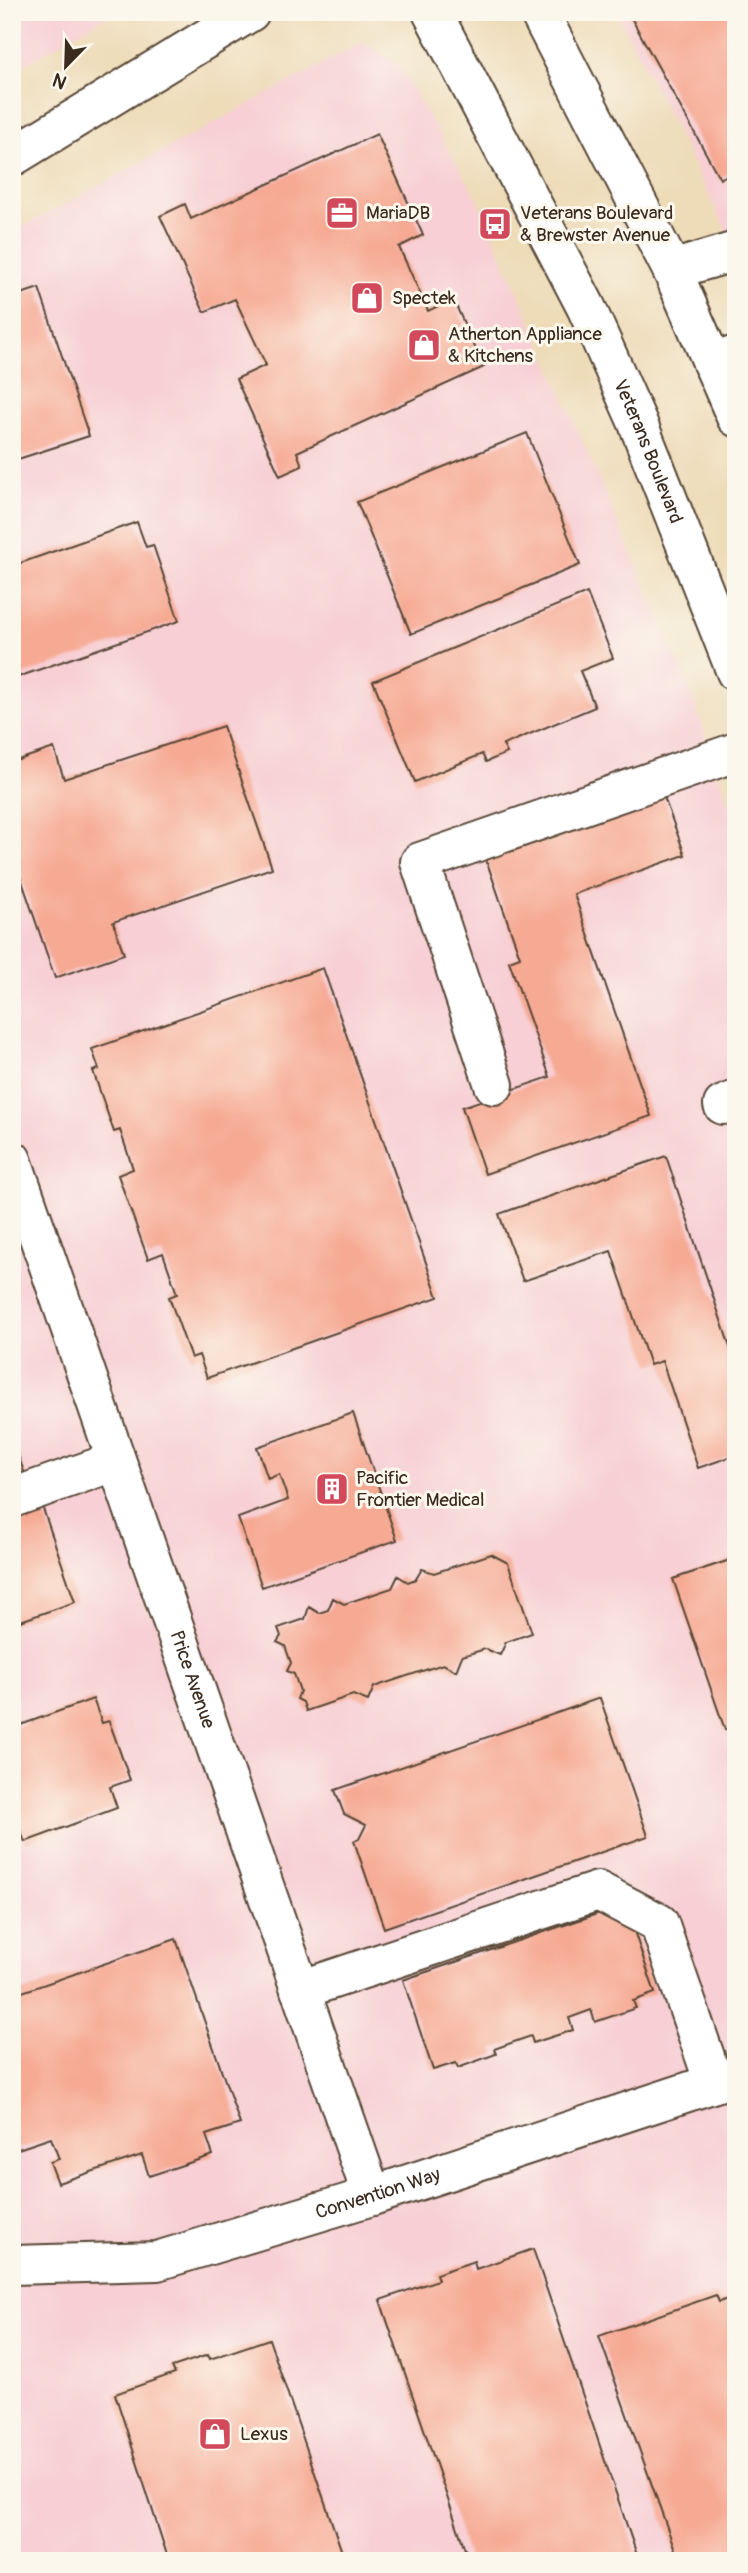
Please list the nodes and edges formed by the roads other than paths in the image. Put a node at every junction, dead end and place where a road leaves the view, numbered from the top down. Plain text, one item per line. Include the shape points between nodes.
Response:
1 (250, 12) edge
2 (432, 12) edge
3 (539, 12) edge
4 (12, 157) edge
5 (736, 251) edge
6 (672, 270) junction
7 (724, 359) edge
8 (736, 417) edge
9 (736, 672) edge
10 (736, 752) edge
11 (494, 1085) dead end
12 (12, 1160) edge
13 (116, 1461) junction
14 (12, 1498) edge
15 (300, 1990) junction
16 (725, 2079) edge
17 (372, 2196) junction
18 (12, 2265) edge

1 - 4 street
2 - 9 street, Veterans Boulevard via 586,307 637,421
3 - 6 street
5 - 6 street
6 - 7 street
7 - 8 street
10 - 11 street via 421,862
12 - 13 street, Price Avenue
13 - 14 street
13 - 15 street, Price Avenue
15 - 16 street via 597,1891 659,1923
15 - 17 street, Price Avenue
16 - 17 street, Convention Way
17 - 18 street, Convention Way via 157,2261

